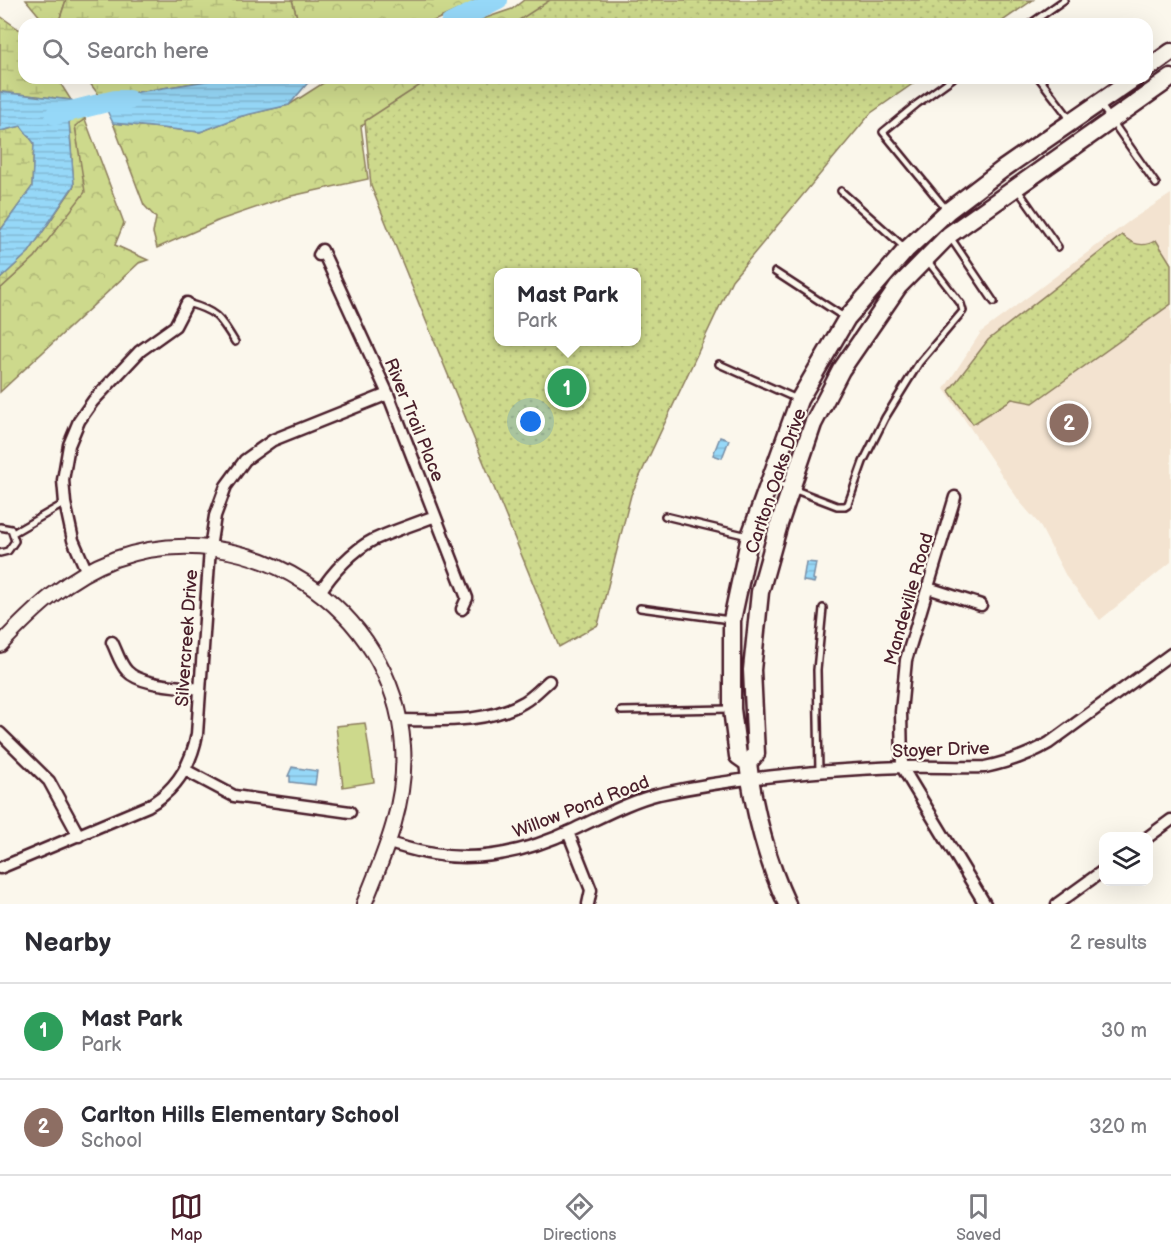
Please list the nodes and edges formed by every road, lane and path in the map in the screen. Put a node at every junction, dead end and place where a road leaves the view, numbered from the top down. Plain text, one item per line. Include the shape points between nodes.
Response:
1 (1064, 0) edge
2 (1038, 18) edge
3 (1171, 52) edge
4 (1153, 65) edge
5 (1171, 78) edge
6 (945, 84) edge
7 (1044, 84) edge
8 (1126, 84) edge
9 (1099, 103) junction
10 (1112, 121) junction
11 (1072, 122) junction
12 (1156, 184) dead end
13 (1017, 188) junction
14 (841, 191) dead end
15 (948, 211) junction
16 (924, 231) junction
17 (937, 247) junction
18 (1058, 247) dead end
19 (906, 250) junction
20 (319, 255) dead end
21 (775, 272) dead end
22 (994, 302) dead end
23 (186, 303) joint
24 (847, 318) junction
25 (235, 342) dead end
26 (719, 364) dead end
27 (388, 394) junction
28 (799, 399) junction
29 (770, 480) junction
30 (791, 489) junction
31 (954, 497) dead end
32 (65, 504) junction
33 (435, 516) junction
34 (665, 516) dead end
35 (0, 527) edge
36 (13, 533) junction
37 (750, 536) junction
38 (210, 548) junction
39 (0, 553) edge
40 (87, 572) junction
41 (928, 588) junction
42 (320, 592) junction
43 (981, 605) dead end
44 (640, 608) dead end
45 (823, 608) dead end
46 (462, 609) dead end
47 (732, 620) junction
48 (112, 642) dead end
49 (0, 645) edge
50 (1171, 654) edge
51 (549, 681) dead end
52 (200, 689) junction
53 (732, 709) junction
54 (621, 711) dead end
55 (399, 720) junction
56 (0, 733) edge
57 (903, 767) junction
58 (185, 770) junction
59 (749, 771) junction
60 (819, 773) junction
61 (350, 812) dead end
62 (1171, 820) edge
63 (568, 832) junction
64 (1153, 834) edge
65 (79, 836) junction
66 (389, 843) junction
67 (0, 868) edge
68 (1099, 874) edge
69 (364, 904) edge
70 (588, 904) edge
71 (787, 904) edge
72 (985, 904) edge
73 (1058, 904) edge

1 - 2 lane
3 - 4 main road
5 - 10 main road, Carlton Oaks Drive
6 - 15 lane via 883,132
7 - 11 lane
8 - 9 main road, Carlton Oaks Drive
9 - 10 lane
9 - 11 main road, Carlton Oaks Drive
10 - 12 lane
10 - 13 main road, Carlton Oaks Drive
11 - 15 main road, Carlton Oaks Drive
13 - 17 main road, Carlton Oaks Drive
13 - 18 lane
14 - 19 lane
15 - 16 main road, Carlton Oaks Drive
16 - 17 lane
16 - 19 main road, Carlton Oaks Drive
17 - 22 lane
17 - 30 main road, Carlton Oaks Drive via 898,287 841,370 813,424
17 - 30 lane via 963,309 919,363 885,418 848,504 837,506
19 - 24 main road, Carlton Oaks Drive
20 - 27 street, River Trail Place via 322,250
21 - 24 lane
23 - 25 lane via 209,310
23 - 32 street via 175,326 140,351 93,401 79,422 65,457
24 - 28 main road, Carlton Oaks Drive
26 - 28 lane
27 - 33 street, River Trail Place
27 - 38 street, Silvercreek Drive via 273,440 254,452 238,468 221,496
28 - 29 main road, Carlton Oaks Drive
29 - 30 lane
29 - 37 main road, Carlton Oaks Drive
30 - 59 main road, Carlton Oaks Drive via 760,592 752,670 756,754
31 - 41 street, Mandeville Road
32 - 36 lane
32 - 40 street via 73,540
33 - 42 street via 372,541 356,552
33 - 46 street, River Trail Place via 467,598
34 - 37 lane
35 - 36 lane
36 - 39 lane via 11,549
37 - 47 main road, Carlton Oaks Drive
38 - 40 street via 153,550 116,559
38 - 42 street via 244,554 276,566
38 - 52 street, Silvercreek Drive
40 - 49 street via 44,600
41 - 43 street
41 - 57 street, Mandeville Road via 906,660 901,712
42 - 55 street via 368,646 384,676
44 - 47 lane
45 - 60 lane via 817,670
47 - 53 main road, Carlton Oaks Drive
48 - 52 street via 122,664 134,676
50 - 57 street, Stoyer Drive via 1030,754 985,766
51 - 55 street via 525,702 494,714
52 - 58 street, Silvercreek Drive via 195,747
53 - 54 lane
53 - 59 main road, Carlton Oaks Drive via 738,756
55 - 66 street via 403,759 399,804
56 - 65 street via 49,781
57 - 60 street, Stoyer Drive
57 - 72 street, Mandeville Road
58 - 61 street via 234,796
58 - 65 street, Silvercreek Drive via 158,801
59 - 60 street, Stoyer Drive
59 - 63 street, Willow Pond Road via 657,795
59 - 71 main road via 760,825
62 - 64 street
63 - 66 street, Willow Pond Road via 523,849 478,856 431,854
63 - 70 street via 591,890
65 - 67 street, Silvercreek Drive
66 - 69 street
68 - 73 street

